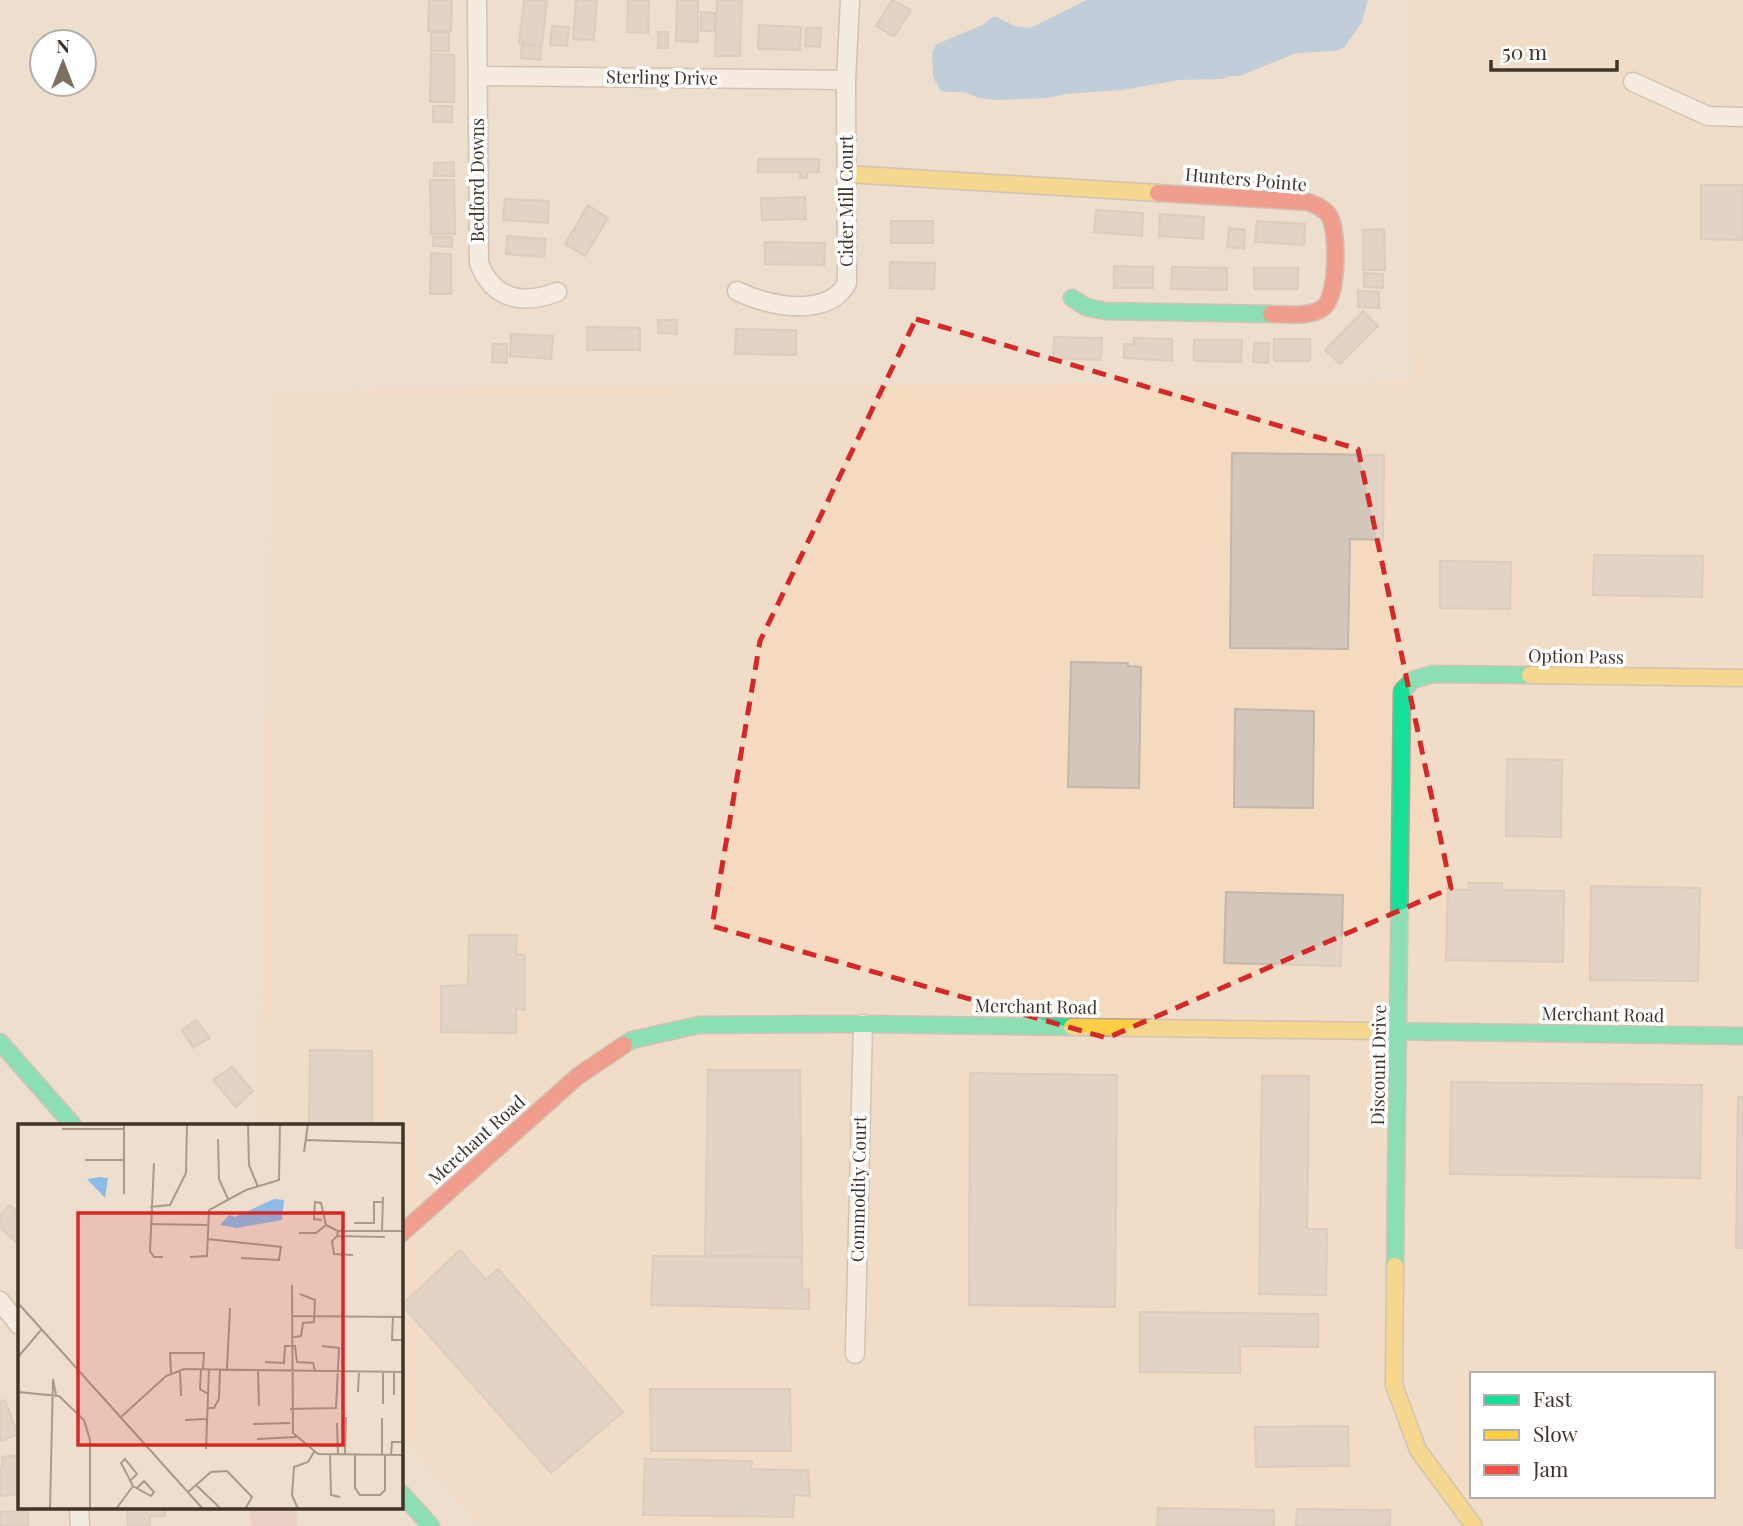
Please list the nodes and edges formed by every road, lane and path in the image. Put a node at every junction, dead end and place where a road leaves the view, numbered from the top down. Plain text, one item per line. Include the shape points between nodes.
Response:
1 (477, 0) edge
2 (850, 0) edge
3 (478, 76) junction
4 (846, 80) junction
5 (1633, 82) dead end
6 (1743, 117) edge
7 (847, 174) junction
8 (737, 291) dead end
9 (557, 292) dead end
10 (1072, 298) dead end
11 (1743, 678) edge
12 (1410, 680) joint
13 (863, 1024) junction
14 (1399, 1030) junction
15 (1743, 1036) edge
16 (0, 1042) edge
17 (72, 1124) edge
18 (402, 1233) edge
19 (0, 1301) edge
20 (18, 1324) edge
21 (855, 1354) dead end
22 (402, 1494) edge
23 (79, 1508) edge
24 (80, 1526) edge
25 (431, 1526) edge
26 (1474, 1526) edge

1 - 3 street, Bedford Downs
2 - 4 street, Cider Mill Court
3 - 4 street, Sterling Drive
3 - 9 street, Bedford Downs via 479,263 490,284 514,298
4 - 7 street, Cider Mill Court
5 - 6 street via 1708,116
7 - 8 street, Cider Mill Court via 848,283 843,291 825,303 807,305 760,301
7 - 10 main road, Hunters Pointe via 1308,202 1329,214 1333,223 1334,288 1319,310 1293,314 1105,310 1086,307
11 - 12 main road, Option Pass via 1423,674
12 - 14 main road, Discount Drive via 1401,703
13 - 14 main road, Merchant Road
13 - 18 main road, Merchant Road via 699,1025 632,1040 578,1076
13 - 21 street, Commodity Court
14 - 15 main road, Merchant Road
14 - 26 main road, Discount Drive via 1394,1385 1418,1450
16 - 17 main road
19 - 20 street
22 - 25 main road
23 - 24 street

